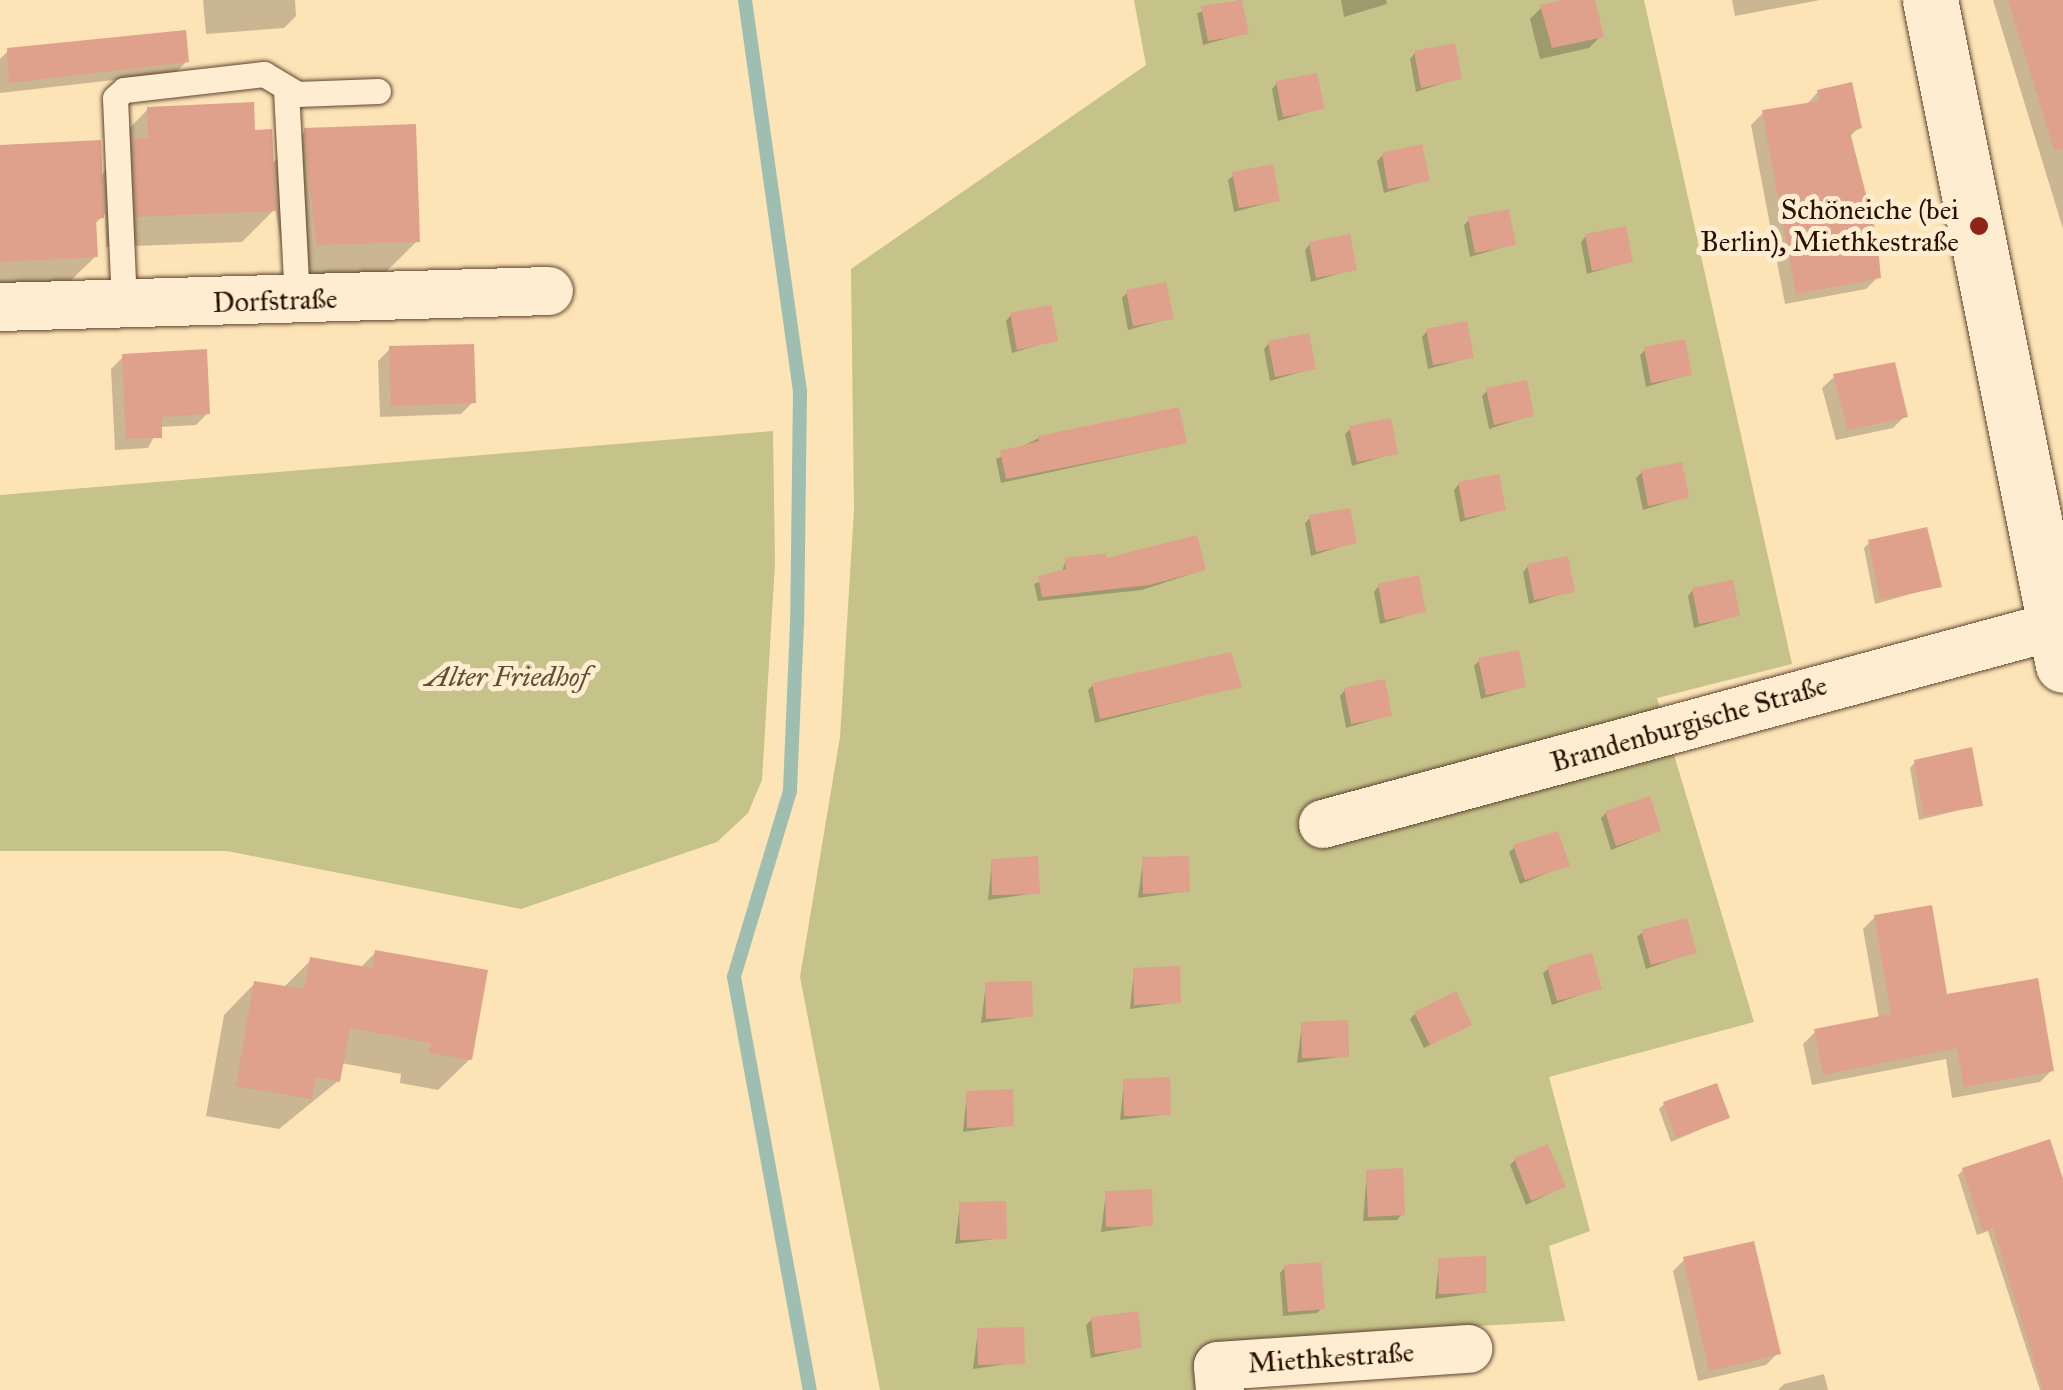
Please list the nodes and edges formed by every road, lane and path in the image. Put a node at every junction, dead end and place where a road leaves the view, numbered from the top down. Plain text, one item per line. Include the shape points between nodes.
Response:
1 (1930, 0) edge
2 (286, 90) junction
3 (378, 91) dead end
4 (549, 291) dead end
5 (297, 300) junction
6 (124, 304) junction
7 (0, 307) edge
8 (2059, 645) edge
9 (1323, 824) dead end
10 (1468, 1348) dead end
11 (1220, 1390) edge

1 - 8 street, Brandenburgische Straße
2 - 3 lane
2 - 5 lane
2 - 6 lane via 264,74 124,90 114,98
4 - 5 street, Dorfstraße
5 - 6 street, Dorfstraße
6 - 7 street, Dorfstraße
8 - 9 street, Brandenburgische Straße
10 - 11 street, Miethkestraße via 1218,1366

